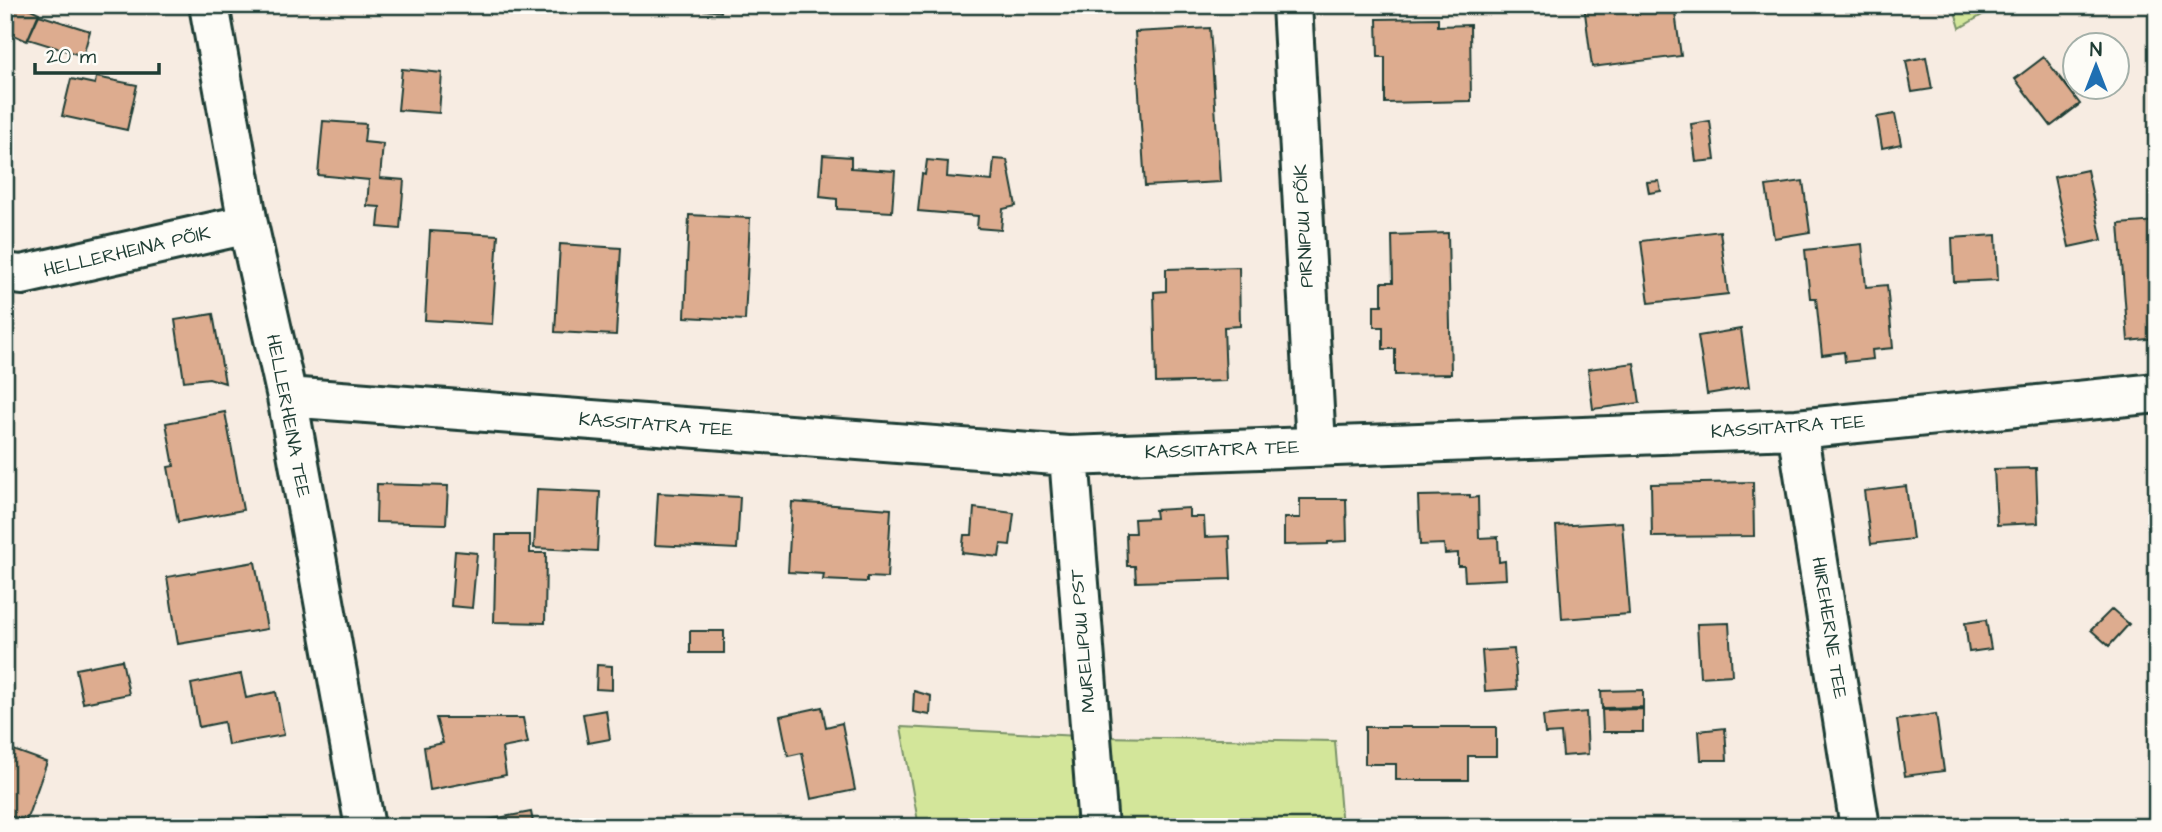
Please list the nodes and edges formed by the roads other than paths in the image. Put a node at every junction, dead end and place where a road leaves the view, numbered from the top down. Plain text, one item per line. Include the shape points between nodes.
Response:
1 (209, 5) edge
2 (1292, 5) edge
3 (248, 225) junction
4 (5, 272) edge
5 (2157, 393) edge
6 (287, 397) junction
7 (1797, 429) junction
8 (1316, 446) junction
9 (1069, 456) junction
10 (365, 827) edge
11 (1098, 827) edge
12 (1860, 827) edge

1 - 3 street, HELLERHEINA TEE
2 - 8 street, PIRNIPUU PÕIK
3 - 4 street, HELLERHEINA PÕIK via 22,275
3 - 6 street, HELLERHEINA TEE
5 - 7 street, KASSITATRA TEE
6 - 9 street, KASSITATRA TEE
6 - 10 street, HELLERHEINA TEE
7 - 8 street, KASSITATRA TEE
7 - 12 street, HIIREHERNE TEE
8 - 9 street, KASSITATRA TEE
9 - 11 street, MURELIPUU PST

